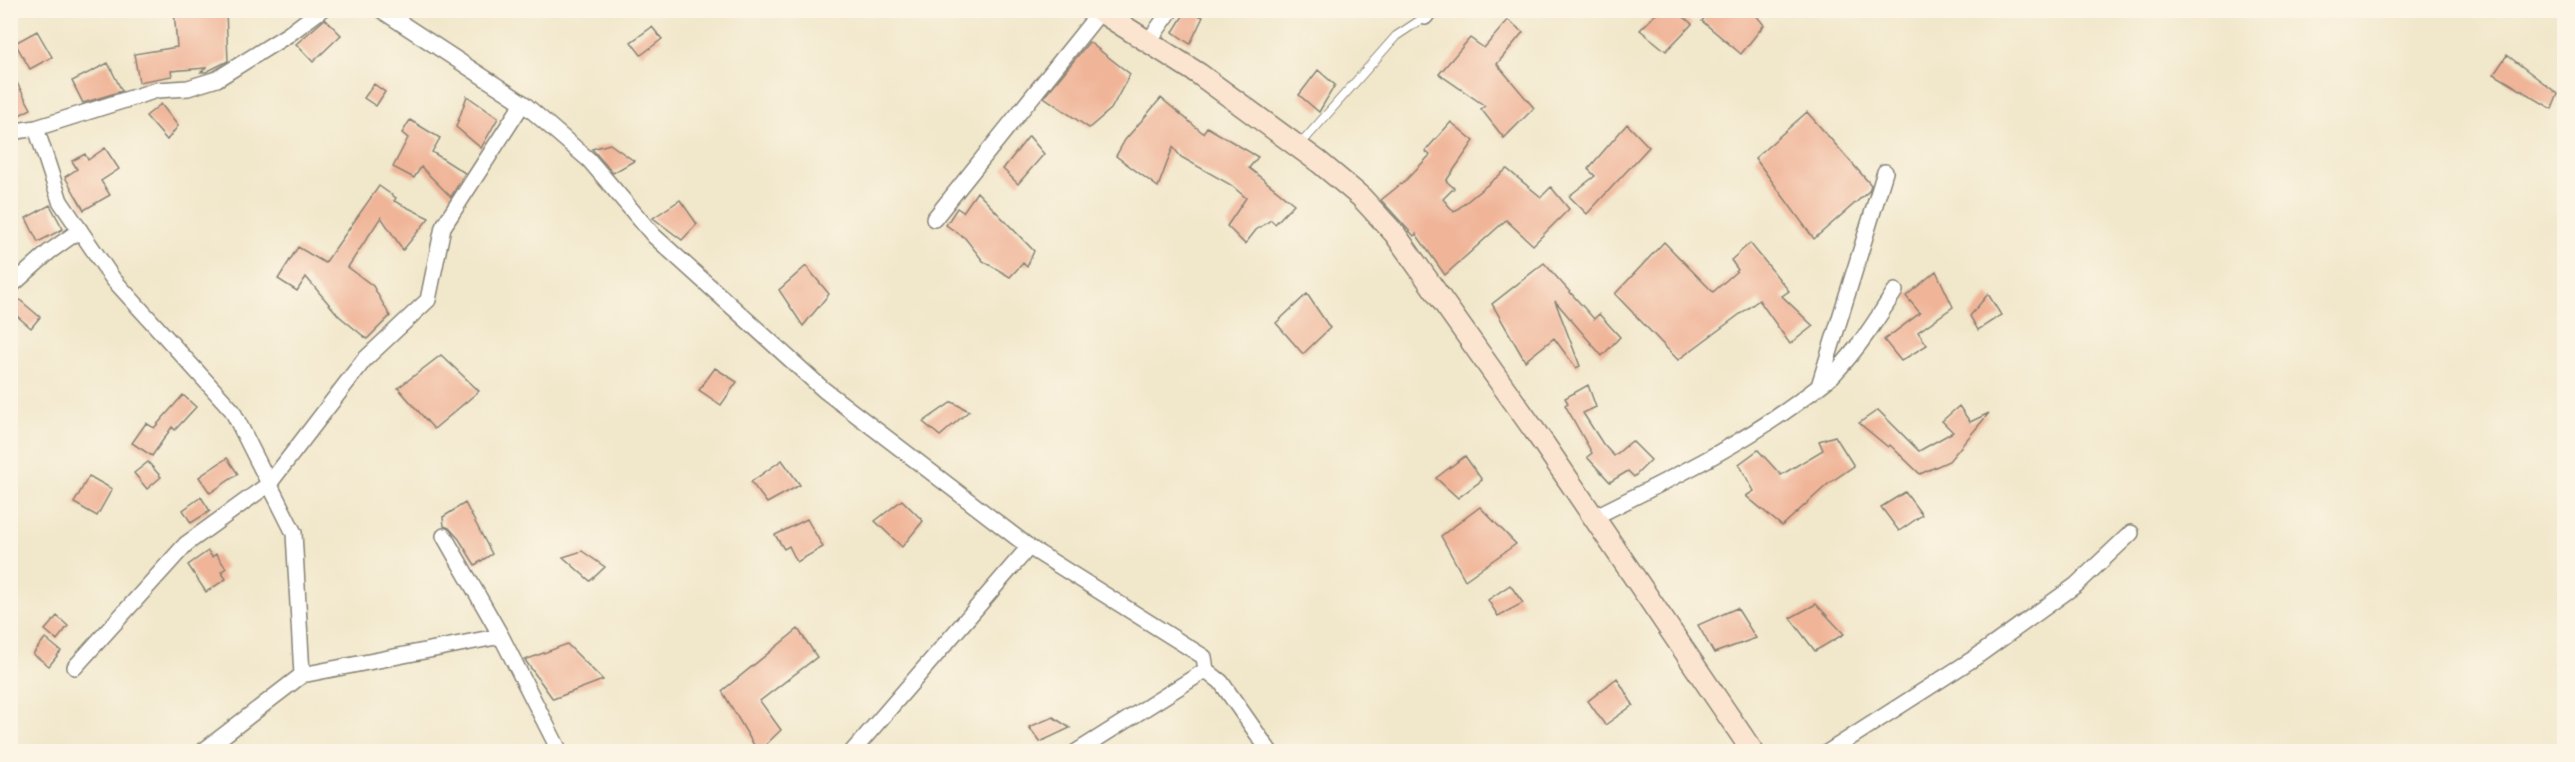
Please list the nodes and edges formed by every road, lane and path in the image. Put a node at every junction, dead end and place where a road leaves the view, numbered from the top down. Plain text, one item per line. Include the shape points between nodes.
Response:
1 (321, 10) edge
2 (381, 10) edge
3 (1171, 10) edge
4 (1100, 12) edge
5 (1428, 14) edge
6 (1148, 42) junction
7 (523, 103) junction
8 (36, 128) junction
9 (13, 133) edge
10 (1298, 147) junction
11 (1885, 172) dead end
12 (934, 219) dead end
13 (80, 230) junction
14 (10, 287) edge
15 (1895, 291) dead end
16 (1819, 386) junction
17 (269, 484) junction
18 (1594, 517) junction
19 (2131, 532) dead end
20 (444, 536) dead end
21 (1029, 547) junction
22 (501, 636) junction
23 (75, 667) dead end
24 (1206, 670) junction
25 (302, 675) junction
26 (202, 752) edge
27 (560, 752) edge
28 (852, 752) edge
29 (1076, 752) edge
30 (1270, 752) edge
31 (1753, 752) edge
32 (1828, 752) edge

1 - 8 street via 217,80 188,88 157,90
2 - 7 street
3 - 6 street
4 - 6 street
4 - 12 street
5 - 10 lane via 1396,36
6 - 10 street via 1199,74
7 - 17 street via 443,227 428,300 364,360
7 - 21 street via 589,160 654,236 824,390
8 - 9 street
8 - 13 street via 60,201
10 - 18 street via 1361,197 1395,234
11 - 16 street
13 - 14 street
13 - 17 street via 113,279 232,410
15 - 16 street via 1867,337
16 - 18 street via 1711,458
17 - 23 street via 186,544
17 - 25 street via 294,533
18 - 31 street
19 - 32 street via 2076,585 1986,651
20 - 22 street
21 - 24 street via 1204,657
21 - 28 street
22 - 25 street
22 - 27 street
24 - 29 street
24 - 30 street via 1221,682
25 - 26 street

